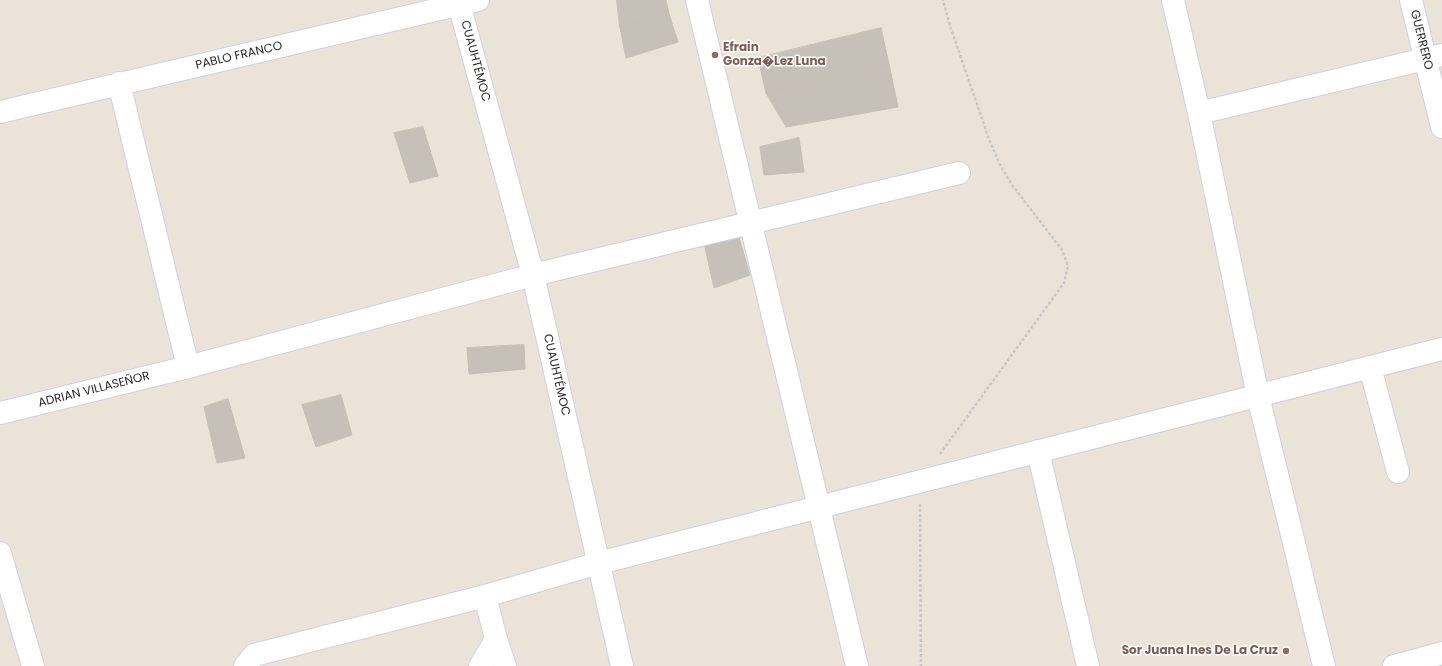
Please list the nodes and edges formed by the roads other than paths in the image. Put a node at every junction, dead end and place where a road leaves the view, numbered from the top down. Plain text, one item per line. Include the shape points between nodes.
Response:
1 (698, 0) edge
2 (1173, 0) edge
3 (1411, 0) edge
4 (465, 2) edge
5 (1434, 57) edge
6 (119, 83) junction
7 (0, 112) edge
8 (1199, 113) junction
9 (1442, 127) edge
10 (959, 173) dead end
11 (751, 222) junction
12 (533, 275) junction
13 (1442, 349) edge
14 (188, 367) junction
15 (1370, 367) junction
16 (1258, 396) junction
17 (0, 413) edge
18 (1038, 451) junction
19 (1398, 472) dead end
20 (819, 507) junction
21 (0, 552) edge
22 (599, 563) junction
23 (485, 596) junction
24 (496, 639) junction
25 (1442, 653) edge
26 (33, 666) edge
27 (245, 666) edge
28 (480, 666) edge
29 (505, 666) edge
30 (622, 666) edge
31 (857, 666) edge
32 (1088, 666) edge
33 (1324, 666) edge
34 (1394, 666) edge

1 - 11 street
2 - 8 street
3 - 5 street, GUERRERO
4 - 6 street, PABLO FRANCO
4 - 12 street, CUAUHTÉMOC
5 - 8 street
5 - 9 street, GUERRERO
6 - 7 street, PABLO FRANCO
6 - 14 street
8 - 16 street
10 - 11 street, ADRIAN VILLASEÑOR
11 - 12 street, ADRIAN VILLASEÑOR
11 - 20 street
12 - 14 street, ADRIAN VILLASEÑOR
12 - 22 street, CUAUHTÉMOC
13 - 15 street
14 - 17 street, ADRIAN VILLASEÑOR
15 - 16 street
15 - 19 street
16 - 18 street
16 - 33 street
18 - 20 street
18 - 32 street
20 - 22 street
20 - 31 street
21 - 26 street
22 - 23 street
22 - 30 street, CUAUHTÉMOC
23 - 24 street
23 - 27 street via 254,655
24 - 28 street
24 - 29 street
25 - 34 street

